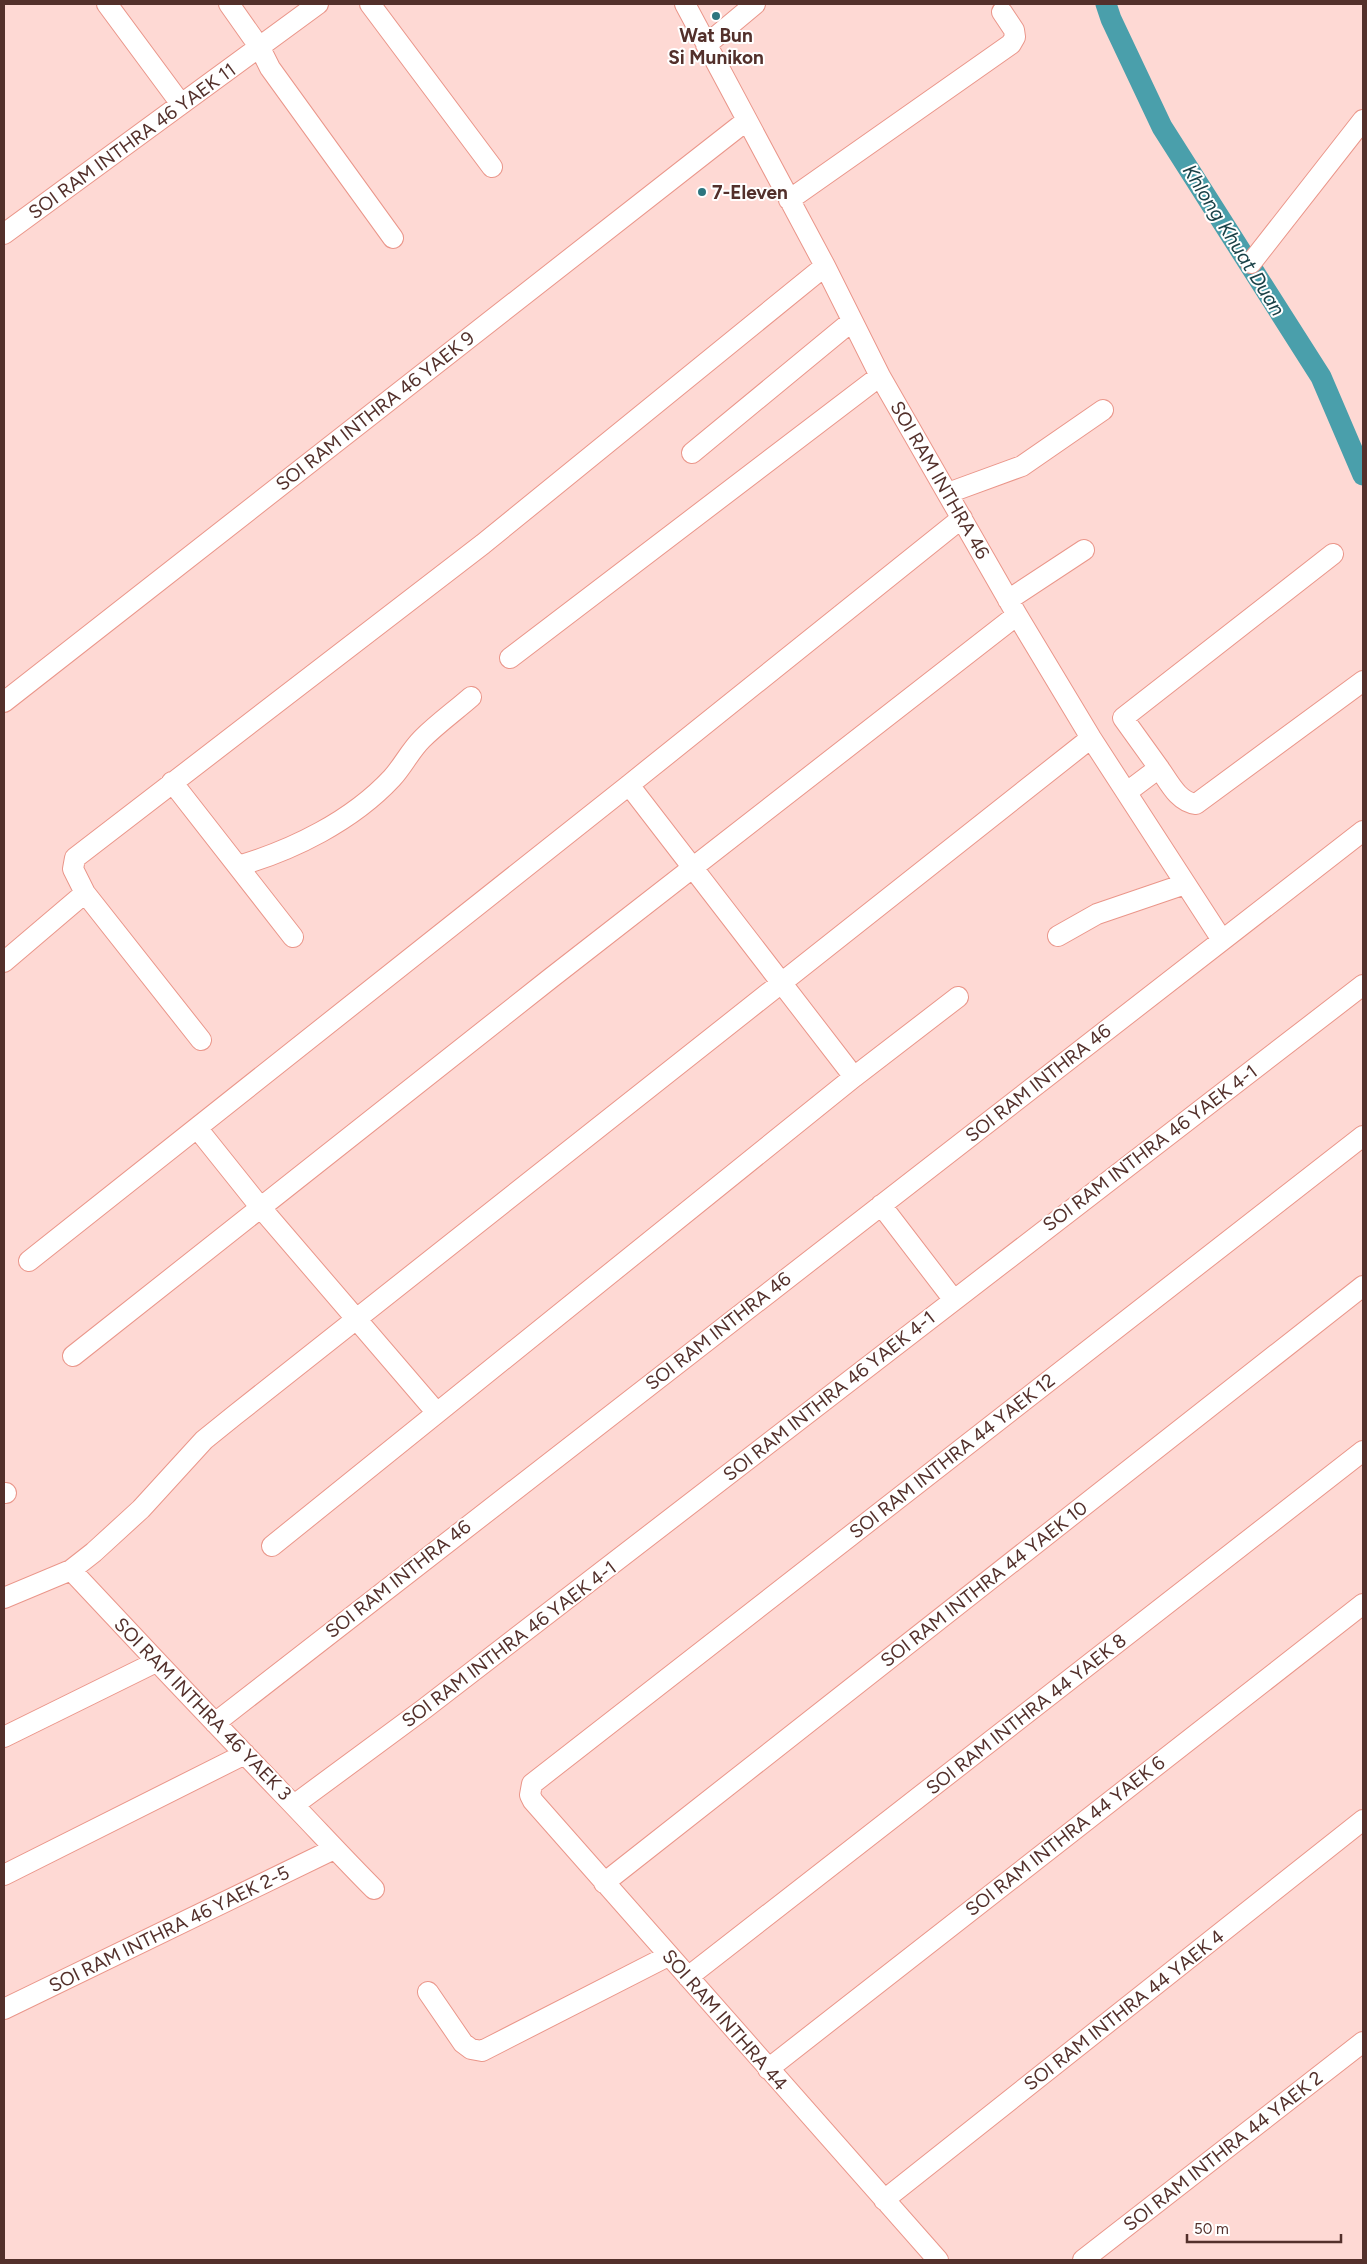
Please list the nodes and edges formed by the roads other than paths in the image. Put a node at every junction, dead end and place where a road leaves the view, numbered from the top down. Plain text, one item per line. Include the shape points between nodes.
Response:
1 (107, 4) edge
2 (229, 4) edge
3 (318, 4) edge
4 (370, 4) edge
5 (684, 4) edge
6 (756, 4) edge
7 (1002, 12) dead end
8 (706, 45) junction
9 (260, 48) junction
10 (181, 104) junction
11 (1363, 120) edge
12 (746, 121) junction
13 (492, 167) dead end
14 (789, 200) junction
15 (4, 234) edge
16 (393, 238) dead end
17 (1251, 263) dead end
18 (824, 266) junction
19 (852, 321) junction
20 (880, 376) junction
21 (1102, 410) dead end
22 (692, 452) dead end
23 (948, 493) junction
24 (962, 518) junction
25 (1084, 550) dead end
26 (1333, 554) dead end
27 (1012, 608) junction
28 (510, 658) dead end
29 (1363, 681) edge
30 (471, 697) dead end
31 (4, 702) edge
32 (1091, 738) junction
33 (1159, 768) junction
34 (172, 782) junction
35 (629, 785) junction
36 (1127, 792) junction
37 (1363, 831) edge
38 (238, 866) junction
39 (693, 868) junction
40 (1185, 884) junction
41 (85, 893) junction
42 (1058, 936) dead end
43 (293, 937) dead end
44 (1222, 940) junction
45 (4, 962) edge
46 (780, 982) junction
47 (1363, 985) edge
48 (958, 997) dead end
49 (201, 1040) dead end
50 (854, 1078) junction
51 (197, 1128) junction
52 (1363, 1136) edge
53 (880, 1205) junction
54 (261, 1208) junction
55 (29, 1261) dead end
56 (1363, 1286) edge
57 (954, 1299) junction
58 (356, 1319) junction
59 (72, 1356) dead end
60 (437, 1413) junction
61 (1363, 1451) edge
62 (272, 1546) dead end
63 (71, 1570) junction
64 (4, 1598) edge
65 (1363, 1604) edge
66 (156, 1662) junction
67 (215, 1723) junction
68 (4, 1737) edge
69 (245, 1754) junction
70 (541, 1776) joint
71 (294, 1805) junction
72 (1363, 1820) edge
73 (334, 1849) junction
74 (4, 1875) edge
75 (604, 1883) junction
76 (374, 1889) dead end
77 (668, 1956) junction
78 (688, 1978) junction
79 (428, 1992) dead end
80 (4, 2009) edge
81 (1363, 2042) edge
82 (768, 2069) junction
83 (884, 2200) junction
84 (938, 2260) edge
85 (1083, 2260) edge

1 - 10 street
2 - 9 street
3 - 9 street, SOI RAM INTHRA 46 YAEK 11
4 - 13 street
5 - 8 street, SOI RAM INTHRA 46
6 - 8 street
7 - 14 street via 1014,30 1011,44
8 - 12 street, SOI RAM INTHRA 46
9 - 10 street, SOI RAM INTHRA 46 YAEK 11
9 - 16 street via 270,68
10 - 15 street, SOI RAM INTHRA 46 YAEK 11
11 - 17 street
12 - 14 street, SOI RAM INTHRA 46
12 - 31 street, SOI RAM INTHRA 46 YAEK 9
14 - 18 street, SOI RAM INTHRA 46
18 - 19 street, SOI RAM INTHRA 46
18 - 34 street via 483,544
19 - 20 street, SOI RAM INTHRA 46
19 - 22 street
20 - 23 street, SOI RAM INTHRA 46
20 - 28 street
21 - 23 street via 1022,466
23 - 24 street, SOI RAM INTHRA 46
24 - 27 street, SOI RAM INTHRA 46
24 - 35 street
25 - 27 street
26 - 33 street via 1123,718
27 - 32 street, SOI RAM INTHRA 46
27 - 39 street
29 - 33 street via 1196,804 1187,803 1180,797
30 - 38 street via 421,740 391,779 342,819 260,860
32 - 36 street, SOI RAM INTHRA 46
32 - 46 street
33 - 36 street
34 - 38 street
34 - 41 street via 75,858 73,869
35 - 39 street
35 - 51 street
36 - 40 street, SOI RAM INTHRA 46
37 - 44 street, SOI RAM INTHRA 46
38 - 43 street
39 - 46 street
39 - 54 street
40 - 42 street via 1097,914
40 - 44 street, SOI RAM INTHRA 46
41 - 45 street
41 - 49 street
44 - 53 street, SOI RAM INTHRA 46
46 - 50 street
46 - 58 street
47 - 57 street, SOI RAM INTHRA 46 YAEK 4-1
48 - 50 street
50 - 60 street
51 - 54 street
51 - 55 street
52 - 70 street, SOI RAM INTHRA 44 YAEK 12
53 - 57 street
53 - 67 street, SOI RAM INTHRA 46
54 - 58 street
54 - 59 street
56 - 75 street, SOI RAM INTHRA 44 YAEK 10
57 - 71 street, SOI RAM INTHRA 46 YAEK 4-1 via 424,1709
58 - 60 street
58 - 63 street via 204,1440 141,1509
60 - 62 street
61 - 78 street, SOI RAM INTHRA 44 YAEK 8
63 - 64 street
63 - 66 street, SOI RAM INTHRA 46 YAEK 3
65 - 82 street, SOI RAM INTHRA 44 YAEK 6
66 - 67 street, SOI RAM INTHRA 46 YAEK 3
66 - 68 street
67 - 69 street, SOI RAM INTHRA 46 YAEK 3
69 - 71 street, SOI RAM INTHRA 46 YAEK 3
69 - 74 street
70 - 75 street, SOI RAM INTHRA 44 via 530,1789 533,1801
71 - 73 street, SOI RAM INTHRA 46 YAEK 3
72 - 83 street, SOI RAM INTHRA 44 YAEK 4
73 - 76 street, SOI RAM INTHRA 46 YAEK 3
73 - 80 street, SOI RAM INTHRA 46 YAEK 2-5
75 - 77 street, SOI RAM INTHRA 44
77 - 78 street, SOI RAM INTHRA 44
77 - 79 street via 482,2051 471,2050 463,2044
78 - 82 street, SOI RAM INTHRA 44
81 - 85 street, SOI RAM INTHRA 44 YAEK 2
82 - 83 street, SOI RAM INTHRA 44
83 - 84 street, SOI RAM INTHRA 44

